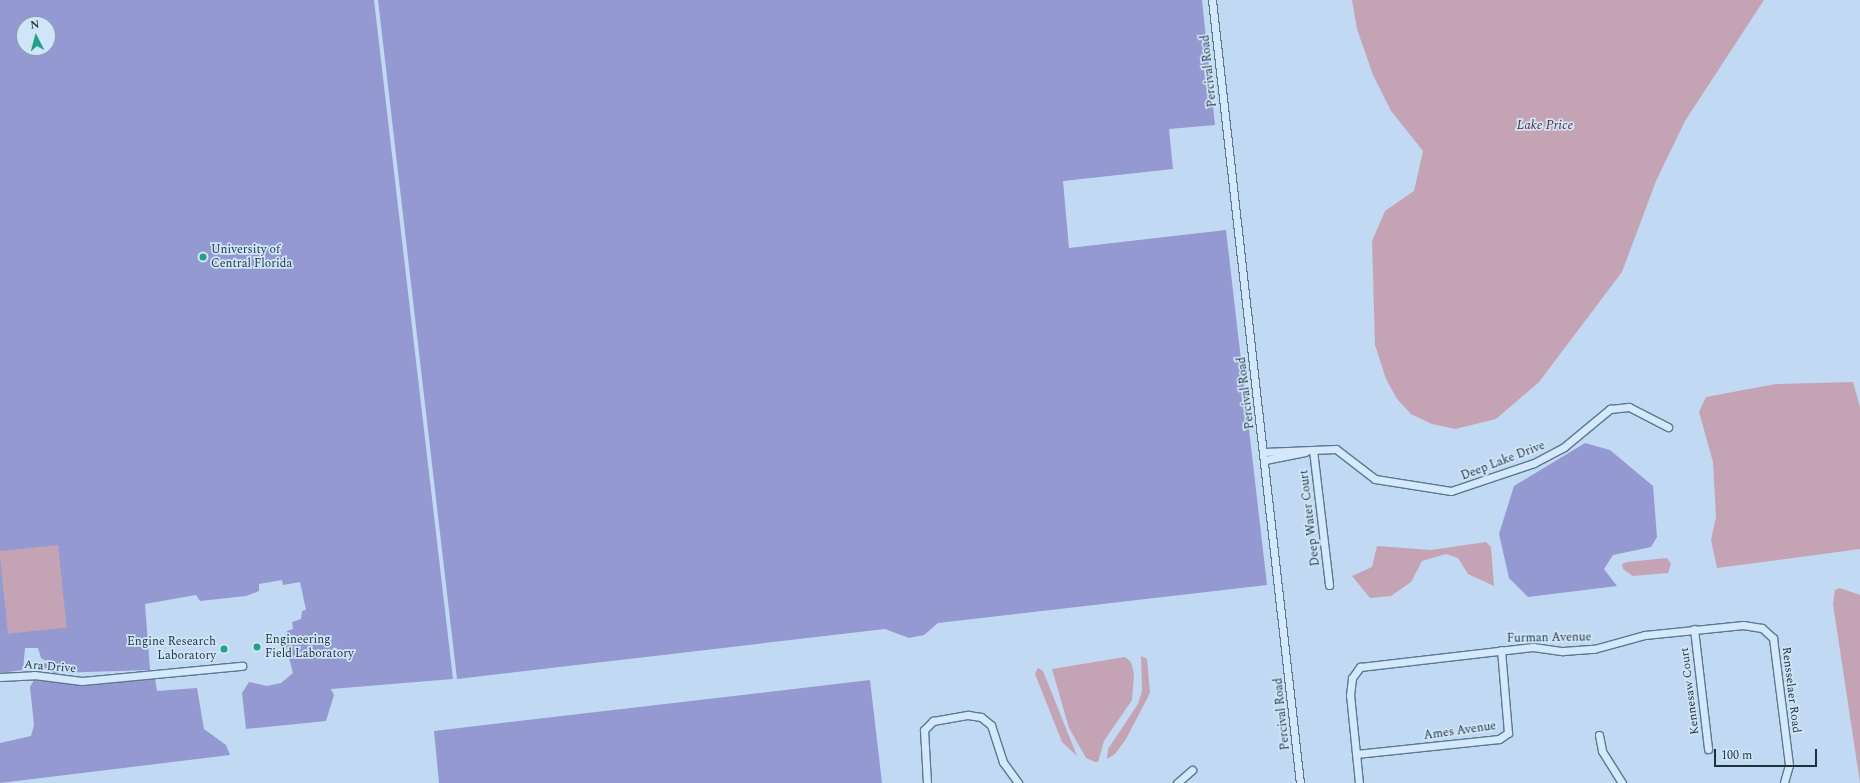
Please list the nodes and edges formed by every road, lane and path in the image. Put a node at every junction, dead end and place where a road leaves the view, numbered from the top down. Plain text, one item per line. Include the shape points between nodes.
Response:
1 (1212, 0) edge
2 (1668, 427) dead end
3 (1281, 450) junction
4 (1313, 450) junction
5 (1264, 452) junction
6 (1282, 458) junction
7 (1265, 460) junction
8 (1329, 585) dead end
9 (1762, 628) joint
10 (1694, 629) junction
11 (1501, 650) junction
12 (242, 666) dead end
13 (0, 677) edge
14 (1599, 735) dead end
15 (1708, 750) dead end
16 (1356, 754) junction
17 (1192, 770) dead end
18 (927, 783) edge
19 (1018, 783) edge
20 (1177, 783) edge
21 (1300, 783) edge
22 (1359, 783) edge
23 (1622, 783) edge
24 (1784, 783) edge

1 - 5 street, Percival Road
2 - 4 street, Deep Lake Drive via 1629,408 1610,409 1564,447 1527,465 1451,491 1375,480 1336,450
3 - 4 street, Deep Lake Drive
3 - 5 street, Deep Lake Drive
3 - 6 street
4 - 6 street, Deep Lake Drive
4 - 8 street, Deep Water Court
5 - 7 street, Percival Road
6 - 7 street, Deep Lake Drive
7 - 21 street, Percival Road
9 - 10 street, Furman Avenue via 1743,625
9 - 24 street, Rensselaer Road via 1773,638 1777,658 1789,765
10 - 11 street, Furman Avenue via 1645,635 1594,649 1563,651 1533,647
10 - 15 street, Kennesaw Court
11 - 16 street, Furman Avenue via 1360,667 1352,678 1350,695
11 - 16 street, Ames Avenue via 1508,733 1498,739
12 - 13 street, Ara Drive via 82,681 34,675
14 - 23 street via 1602,751
16 - 22 street
17 - 20 street
18 - 19 street via 924,730 938,719 968,715 981,717 991,725 1003,762

